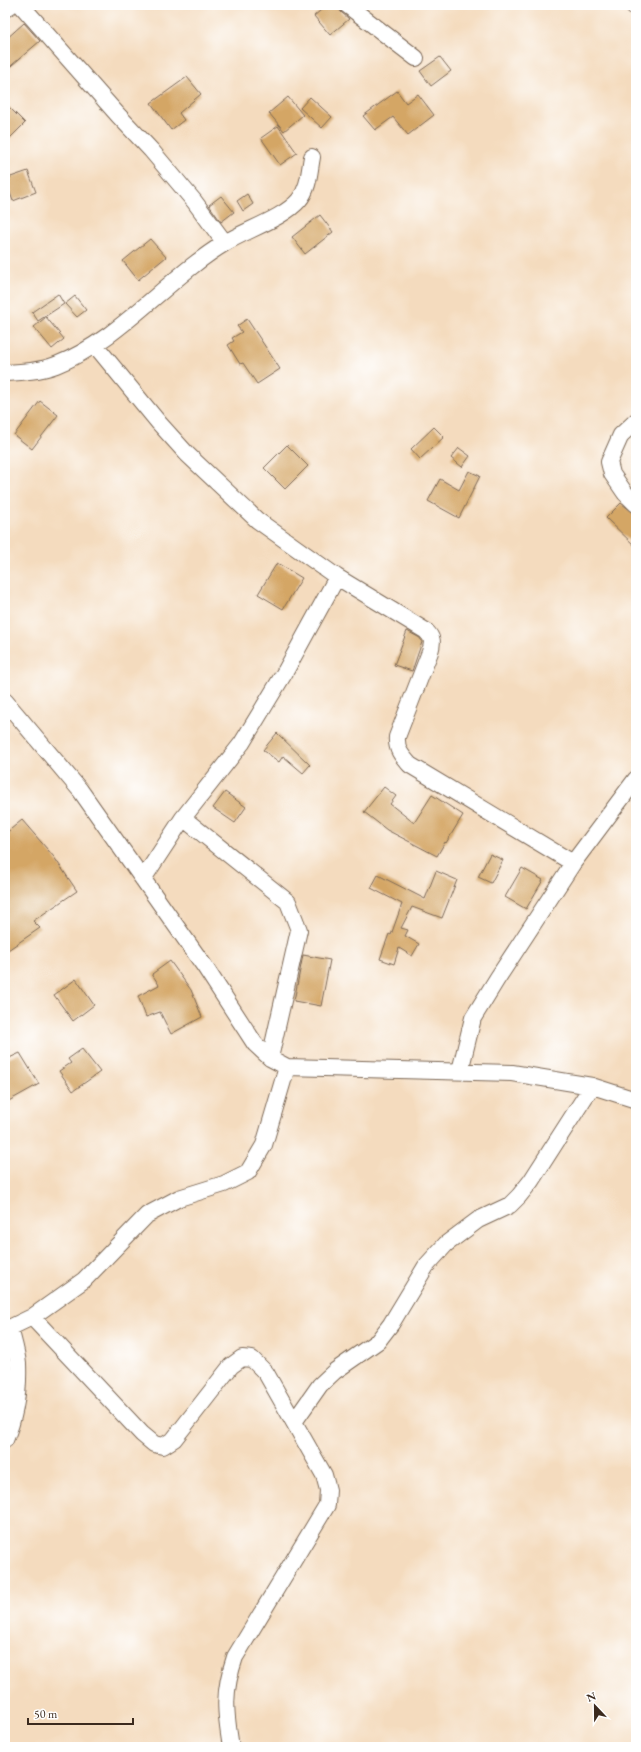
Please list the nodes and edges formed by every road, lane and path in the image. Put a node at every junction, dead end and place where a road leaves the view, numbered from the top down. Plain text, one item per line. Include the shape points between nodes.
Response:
1 (11, 5) edge
2 (21, 5) edge
3 (347, 5) edge
4 (633, 5) edge
5 (636, 8) edge
6 (5, 9) edge
7 (416, 58) dead end
8 (312, 158) dead end
9 (225, 243) junction
10 (95, 345) junction
11 (5, 373) edge
12 (636, 421) edge
13 (636, 504) edge
14 (337, 577) junction
15 (5, 701) edge
16 (636, 779) edge
17 (183, 818) junction
18 (573, 863) junction
19 (143, 879) junction
20 (270, 1058) junction
21 (288, 1067) junction
22 (460, 1072) junction
23 (592, 1086) junction
24 (636, 1100) edge
25 (32, 1317) junction
26 (8, 1329) edge
27 (294, 1422) junction
28 (5, 1440) edge
29 (231, 1747) edge

1 - 6 street
2 - 9 street via 151,150
3 - 7 street
4 - 5 street
8 - 9 street via 307,188 298,201 284,212
9 - 10 street
10 - 11 street via 56,365
10 - 14 street via 187,454 257,520
12 - 13 street via 621,435 609,462 612,474
14 - 17 street via 242,743
14 - 18 street via 431,636 433,642 430,652 397,737 400,753 410,765
15 - 19 street via 80,790
16 - 18 street
17 - 19 street
17 - 20 street via 288,902 296,918 299,930
18 - 22 street via 473,1018
19 - 20 street via 255,1044
20 - 21 street
21 - 22 street
21 - 25 street via 264,1145 248,1172 224,1184 179,1198 147,1215 84,1280
22 - 23 street via 512,1073
23 - 24 street
23 - 27 street via 519,1196 510,1205 478,1220 446,1244 426,1266 378,1341 335,1371 320,1385
25 - 26 street
25 - 27 street via 154,1444 163,1446 174,1439 231,1366 242,1358 252,1359 266,1373
26 - 28 street via 18,1364 16,1398 11,1426
27 - 29 street via 324,1475 328,1490 327,1505 235,1657 228,1676 225,1697

